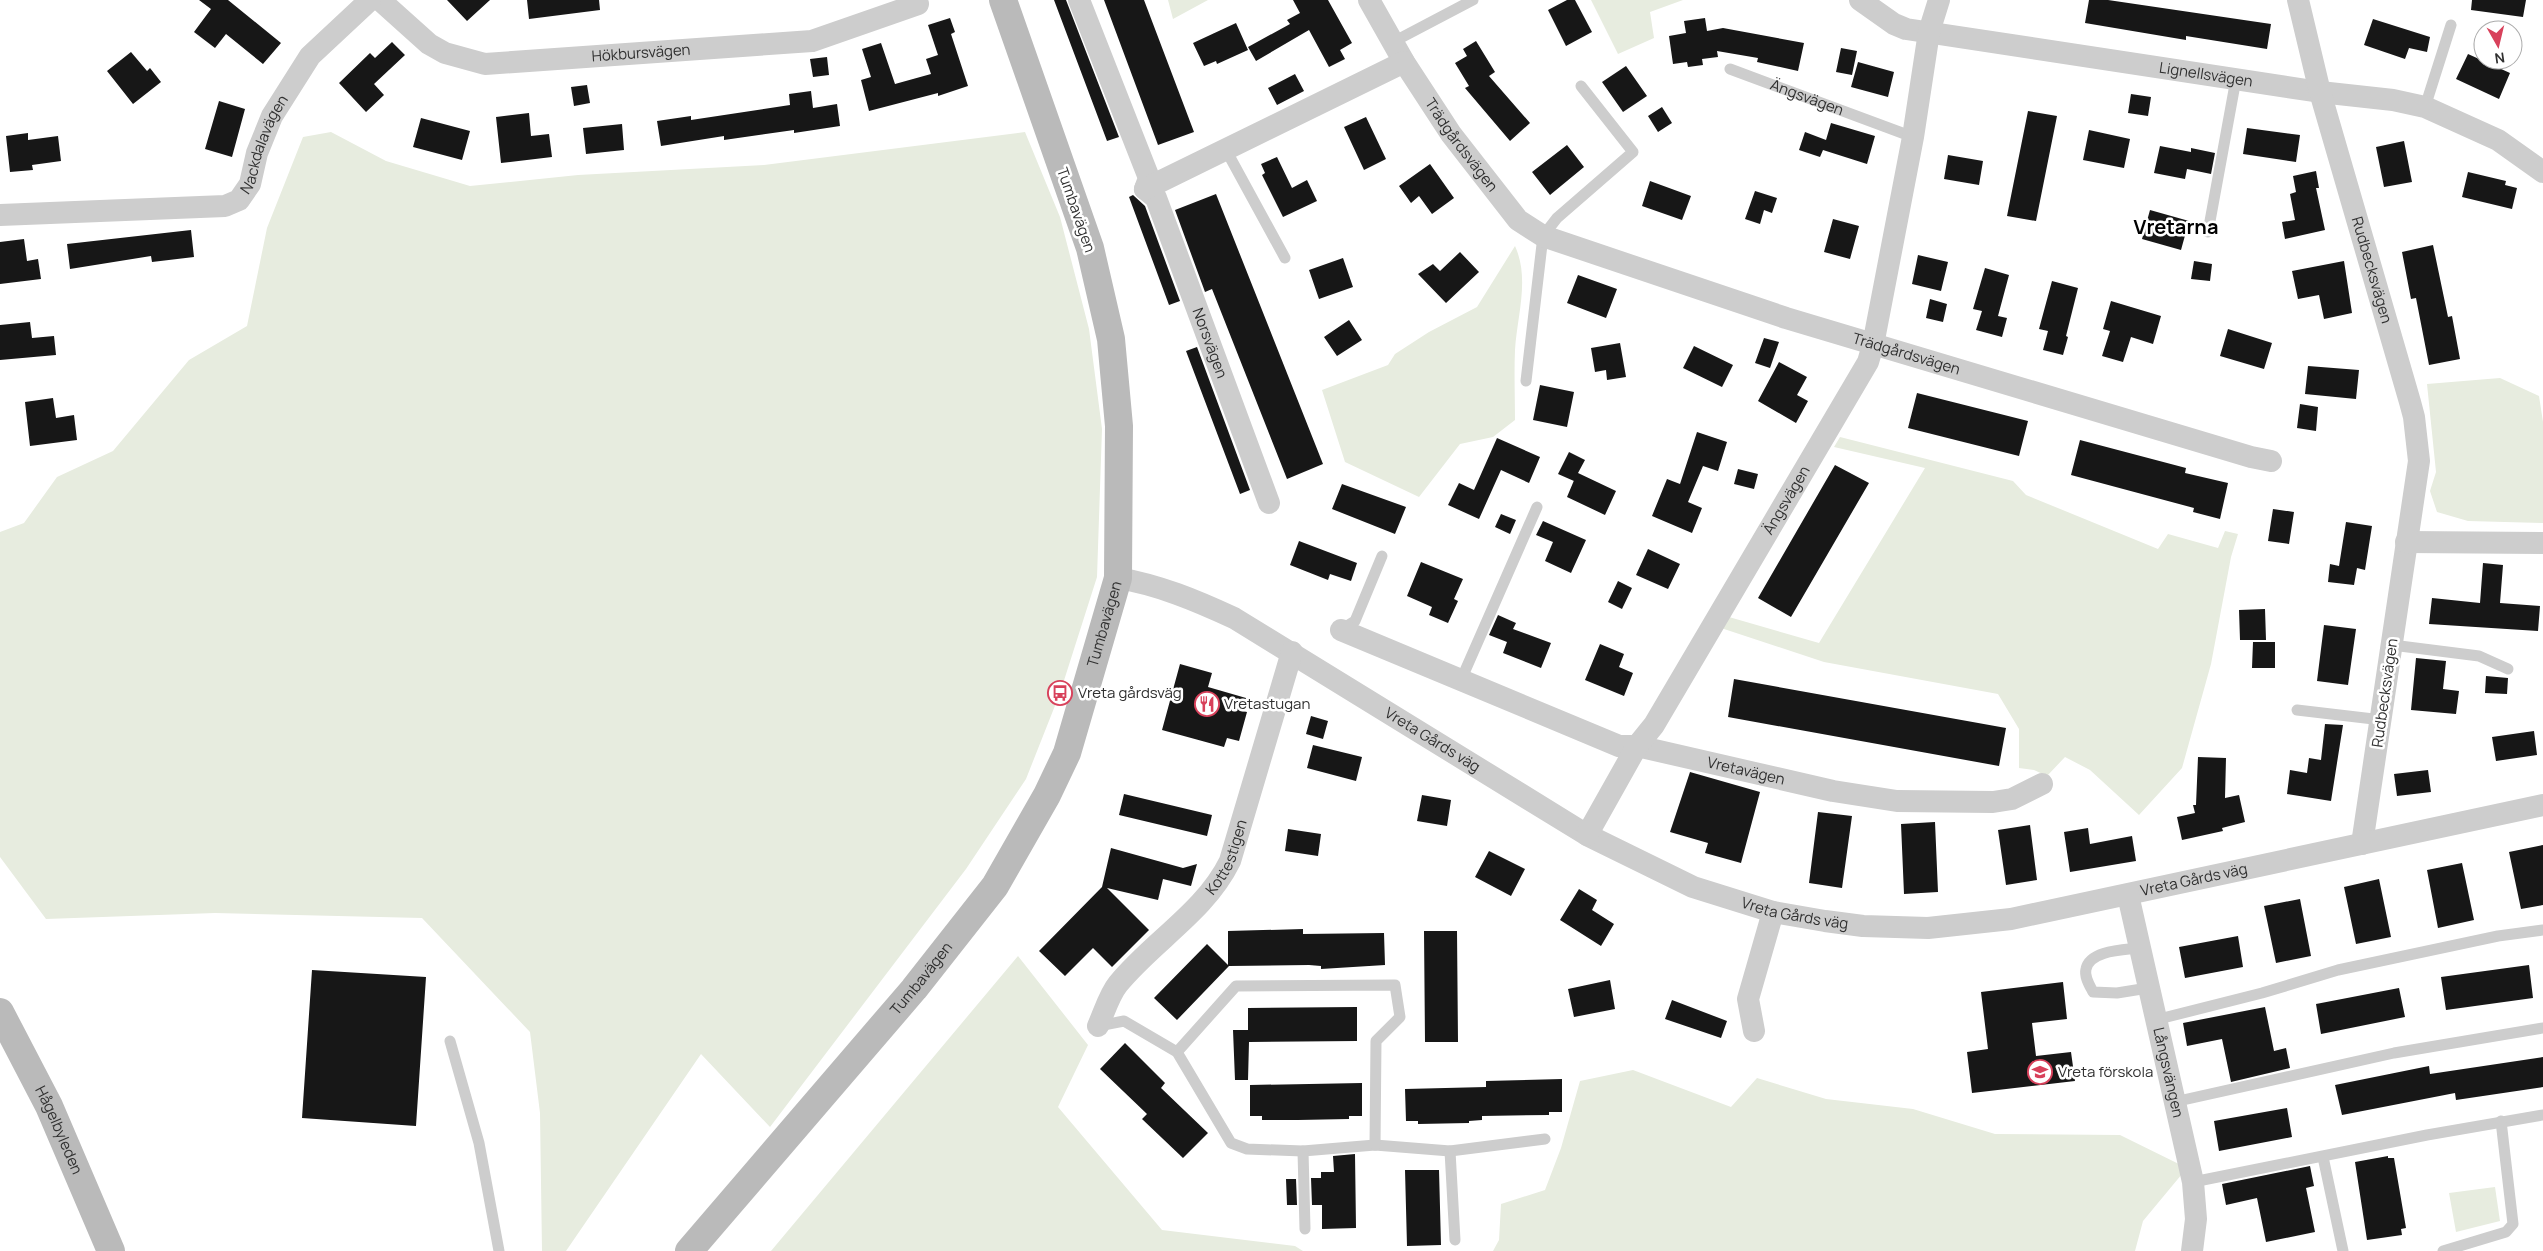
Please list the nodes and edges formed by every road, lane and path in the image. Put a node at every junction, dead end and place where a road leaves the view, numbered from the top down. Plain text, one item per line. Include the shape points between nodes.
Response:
1 (370, 0) edge
2 (380, 0) edge
3 (1003, 0) edge
4 (1079, 0) edge
5 (1369, 0) edge
6 (1473, 0) edge
7 (1860, 0) edge
8 (1939, 0) edge
9 (2298, 0) edge
10 (918, 4) dead end
11 (2451, 25) dead end
12 (1929, 32) junction
13 (1393, 42) junction
14 (1404, 62) junction
15 (1730, 70) dead end
16 (2236, 78) junction
17 (1581, 86) dead end
18 (2320, 92) junction
19 (2425, 107) junction
20 (1913, 137) junction
21 (1226, 150) junction
22 (2543, 172) edge
23 (1145, 189) junction
24 (0, 215) edge
25 (2208, 232) dead end
26 (1543, 236) junction
27 (1285, 258) dead end
28 (1873, 345) junction
29 (1526, 381) dead end
30 (2271, 461) dead end
31 (1269, 503) dead end
32 (1537, 507) dead end
33 (2406, 542) junction
34 (2543, 543) edge
35 (1382, 556) dead end
36 (1118, 578) junction
37 (1341, 630) joint
38 (2392, 645) junction
39 (1292, 652) junction
40 (2508, 669) dead end
41 (1461, 680) junction
42 (2297, 710) dead end
43 (2382, 720) junction
44 (1637, 746) junction
45 (2042, 784) dead end
46 (2543, 805) edge
47 (1587, 835) junction
48 (2362, 844) junction
49 (2128, 895) junction
50 (1773, 912) junction
51 (2543, 930) edge
52 (2139, 948) junction
53 (2148, 988) junction
54 (0, 1012) edge
55 (2155, 1020) junction
56 (1098, 1026) joint
57 (2543, 1028) edge
58 (1754, 1031) dead end
59 (450, 1041) dead end
60 (1177, 1052) junction
61 (2174, 1102) junction
62 (2543, 1115) edge
63 (2501, 1121) junction
64 (1545, 1139) dead end
65 (1375, 1145) junction
66 (1303, 1151) junction
67 (1450, 1151) junction
68 (2323, 1157) junction
69 (2193, 1182) junction
70 (1305, 1229) dead end
71 (1455, 1240) dead end
72 (111, 1251) edge
73 (499, 1251) edge
74 (689, 1251) edge
75 (2192, 1251) edge
76 (2343, 1251) edge
77 (2443, 1251) edge

1 - 24 street, Nackdalavägen via 310,56 272,116 257,153 250,184 239,200 225,206
2 - 10 street, Hökbursvägen via 428,44 445,54 485,64 812,41
3 - 36 main road, Tumbavägen via 1090,248 1111,339 1119,426
4 - 23 street via 1149,178
5 - 13 street, Trädgårdsvägen
6 - 13 lane
7 - 12 street, Lignellsvägen via 1894,24
8 - 12 street, Ängsvägen
9 - 18 street, Rudbecksvägen
11 - 19 lane
12 - 16 street, Lignellsvägen
12 - 20 street, Ängsvägen
13 - 14 street, Trädgårdsvägen
14 - 21 street
14 - 26 street, Trädgårdsvägen via 1472,162 1518,220
15 - 20 lane, Ängsvägen
16 - 18 street, Lignellsvägen
16 - 25 lane
17 - 26 lane via 1633,152 1557,218
18 - 19 street, Lignellsvägen
18 - 33 street, Rudbecksvägen via 2414,417 2419,461
19 - 22 street, Lignellsvägen via 2498,140
20 - 28 street, Ängsvägen
21 - 23 street
21 - 27 lane
23 - 31 street, Norsvägen via 1156,198
26 - 28 street, Trädgårdsvägen
26 - 29 lane
28 - 30 street, Trädgårdsvägen
28 - 44 street, Ängsvägen via 1868,362 1654,724
32 - 41 lane
33 - 34 street
33 - 38 street, Rudbecksvägen
35 - 37 lane via 1355,621
36 - 39 street, Vreta Gårds väg via 1152,584 1189,597 1234,618
36 - 74 main road, Tumbavägen via 1067,753 995,886 914,989
37 - 41 street, Vretavägen
38 - 40 lane via 2479,656
38 - 43 street, Rudbecksvägen
39 - 47 street, Vreta Gårds väg
39 - 56 street, Kottestigen via 1223,876 1197,907 1117,985
41 - 44 street, Vretavägen via 1619,746
42 - 43 lane
43 - 48 street, Rudbecksvägen
44 - 45 street, Vretavägen via 1897,801 1992,802 2012,799
44 - 47 street, Ängsvägen
46 - 48 street, Vreta Gårds väg
47 - 50 street, Vreta Gårds väg via 1693,888
48 - 49 street, Vreta Gårds väg
49 - 50 street, Vreta Gårds väg via 2011,919 1928,928 1863,926
49 - 52 street, Långsvängen
50 - 58 street via 1748,999
51 - 55 lane via 2498,936 2338,970
52 - 53 street, Långsvängen
52 - 53 lane via 2108,952 2092,960 2086,969 2087,979 2092,992 2117,993
53 - 55 street, Långsvängen
54 - 72 main road, Hågelbyleden via 49,1106
55 - 61 street, Långsvängen
56 - 60 lane via 1124,1021
57 - 61 lane via 2409,1050
59 - 73 lane via 478,1143
60 - 65 lane via 1236,986 1395,985 1400,1018 1376,1041
60 - 66 lane via 1231,1144 1247,1149
61 - 69 street, Långsvängen
62 - 63 lane
63 - 68 lane
63 - 77 lane via 2513,1224 2506,1232
64 - 67 lane
65 - 66 lane
65 - 67 lane
66 - 70 lane
67 - 71 lane
68 - 69 lane
68 - 76 lane
69 - 75 street, Långsvängen via 2196,1219

